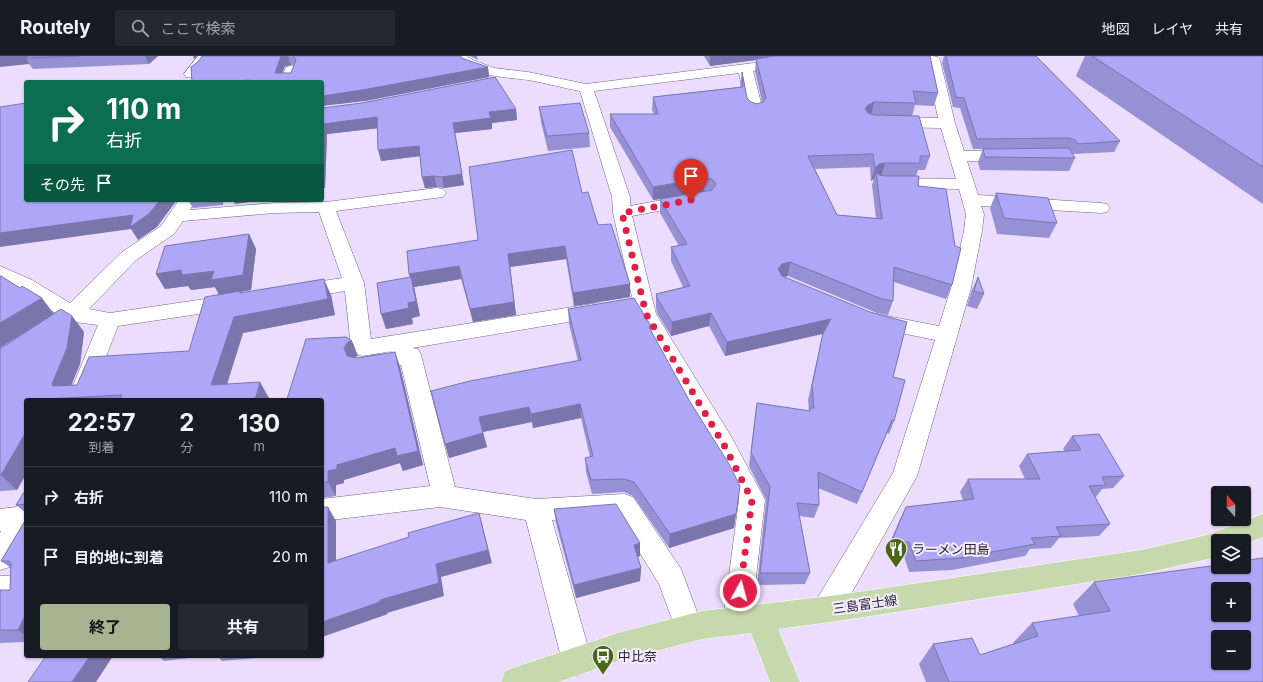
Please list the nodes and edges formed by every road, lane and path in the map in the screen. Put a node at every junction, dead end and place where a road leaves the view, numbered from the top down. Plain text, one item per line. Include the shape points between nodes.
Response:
1 (205, 56) edge
2 (458, 56) edge
3 (933, 58) edge
4 (796, 62) edge
5 (745, 67) junction
6 (191, 74) edge
7 (528, 76) junction
8 (481, 85) edge
9 (586, 88) junction
10 (755, 111) edge
11 (878, 122) edge
12 (947, 123) junction
13 (958, 156) junction
14 (1026, 156) edge
15 (882, 183) edge
16 (968, 192) junction
17 (437, 193) dead end
18 (704, 198) edge
19 (326, 207) junction
20 (182, 208) edge
21 (1101, 208) dead end
22 (622, 213) junction
23 (0, 272) edge
24 (354, 283) junction
25 (275, 295) edge
26 (252, 299) edge
27 (630, 305) junction
28 (72, 314) junction
29 (859, 314) edge
30 (110, 320) junction
31 (48, 330) edge
32 (947, 335) junction
33 (363, 364) edge
34 (79, 398) edge
35 (445, 497) junction
36 (324, 510) edge
37 (536, 510) junction
38 (16, 517) edge
39 (1263, 525) edge
40 (1241, 534) edge
41 (1211, 546) edge
42 (0, 558) edge
43 (0, 589) edge
44 (24, 589) edge
45 (827, 609) junction
46 (748, 618) junction
47 (689, 628) junction
48 (577, 661) junction
49 (516, 682) edge
50 (785, 682) edge

1 - 6 street
2 - 7 street via 468,63 492,72
3 - 12 street
4 - 5 street
5 - 9 street
5 - 10 street
7 - 8 street
7 - 9 street
9 - 22 street via 621,197
11 - 12 street
12 - 13 street
13 - 14 street
13 - 16 street
15 - 16 street
16 - 21 street
16 - 32 street via 974,214 973,231 962,288
17 - 19 street
18 - 22 street
19 - 20 street
19 - 24 street
20 - 28 street via 168,230 129,256
22 - 27 street
23 - 28 street
24 - 25 street
24 - 27 street via 362,348
26 - 30 street
27 - 46 street via 646,314 724,445 752,500
28 - 30 street
28 - 31 street
29 - 32 street via 873,320
30 - 34 street
32 - 45 street via 905,476
33 - 35 street via 410,355
35 - 36 street
35 - 37 street
37 - 47 street via 624,504 672,578
37 - 48 street
38 - 42 street
39 - 40 main road
41 - 45 main road, 三島富士線 via 1141,562
43 - 44 street
45 - 46 main road, 三島富士線
46 - 47 main road, 三島富士線
46 - 50 main road
47 - 48 main road, 三島富士線
48 - 49 main road, 三島富士線

